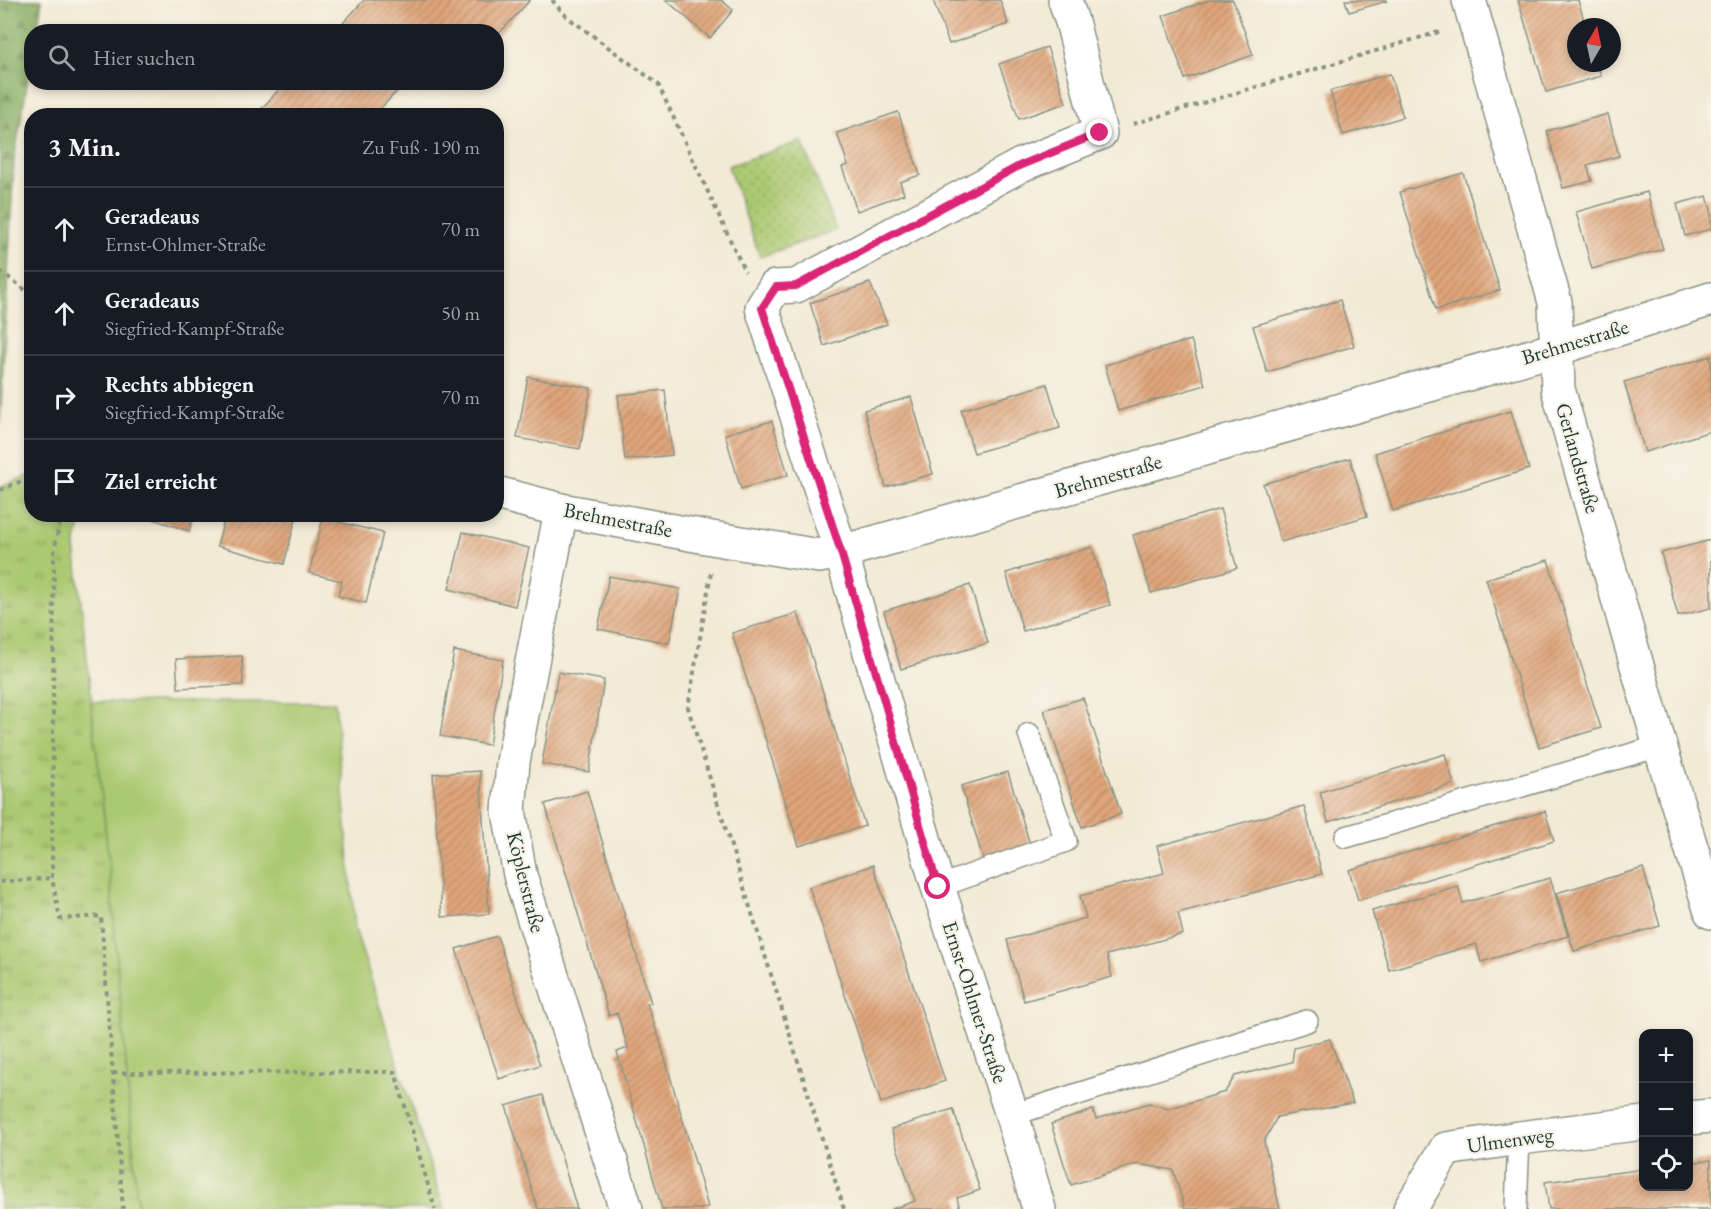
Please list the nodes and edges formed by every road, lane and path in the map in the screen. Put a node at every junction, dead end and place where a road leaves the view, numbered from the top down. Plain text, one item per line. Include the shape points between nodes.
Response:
1 (552, 0) edge
2 (1065, 0) edge
3 (1473, 11) edge
4 (1100, 133) junction
5 (0, 271) edge
6 (24, 289) edge
7 (1711, 299) edge
8 (762, 308) junction
9 (1556, 349) junction
10 (24, 480) edge
11 (0, 490) edge
12 (504, 495) edge
13 (561, 510) junction
14 (60, 522) edge
15 (717, 539) junction
16 (841, 552) junction
17 (1029, 734) dead end
18 (1660, 746) junction
19 (1346, 837) dead end
20 (52, 878) junction
21 (0, 882) edge
22 (938, 887) junction
23 (1711, 912) edge
24 (1307, 1021) dead end
25 (113, 1073) junction
26 (1012, 1115) junction
27 (1711, 1116) edge
28 (1693, 1118) edge
29 (1639, 1125) edge
30 (1519, 1138) junction
31 (123, 1209) edge
32 (435, 1209) edge
33 (626, 1209) edge
34 (844, 1209) edge
35 (1039, 1209) edge
36 (1410, 1209) edge
37 (1516, 1209) edge

1 - 8 path via 566,16 658,84
2 - 4 street
3 - 4 path
3 - 9 street, Gerlandstraße via 1555,302
4 - 8 street via 1021,165 796,286 776,287
5 - 6 path
7 - 9 street, Brehmestraße
8 - 16 street, Ernst-Ohlmer-Straße
9 - 16 street, Brehmestraße
9 - 18 street, Gerlandstraße via 1558,389
10 - 11 path
12 - 13 street, Brehmestraße
13 - 15 street, Brehmestraße
13 - 33 street, Köplerstraße via 513,762 509,811 520,875
14 - 20 path via 54,553
15 - 16 street, Brehmestraße via 819,556
15 - 34 path via 688,708
16 - 22 street, Ernst-Ohlmer-Straße
17 - 22 lane via 1066,841
18 - 19 lane
18 - 23 street, Gerlandstraße
20 - 21 path
20 - 25 path via 60,919 101,916
22 - 26 street, Ernst-Ohlmer-Straße
24 - 26 lane
25 - 31 path
25 - 32 path via 395,1072
26 - 35 street, Ernst-Ohlmer-Straße
27 - 28 street
29 - 30 street, Ulmenweg
30 - 36 street, Ulmenweg via 1446,1149
30 - 37 lane

